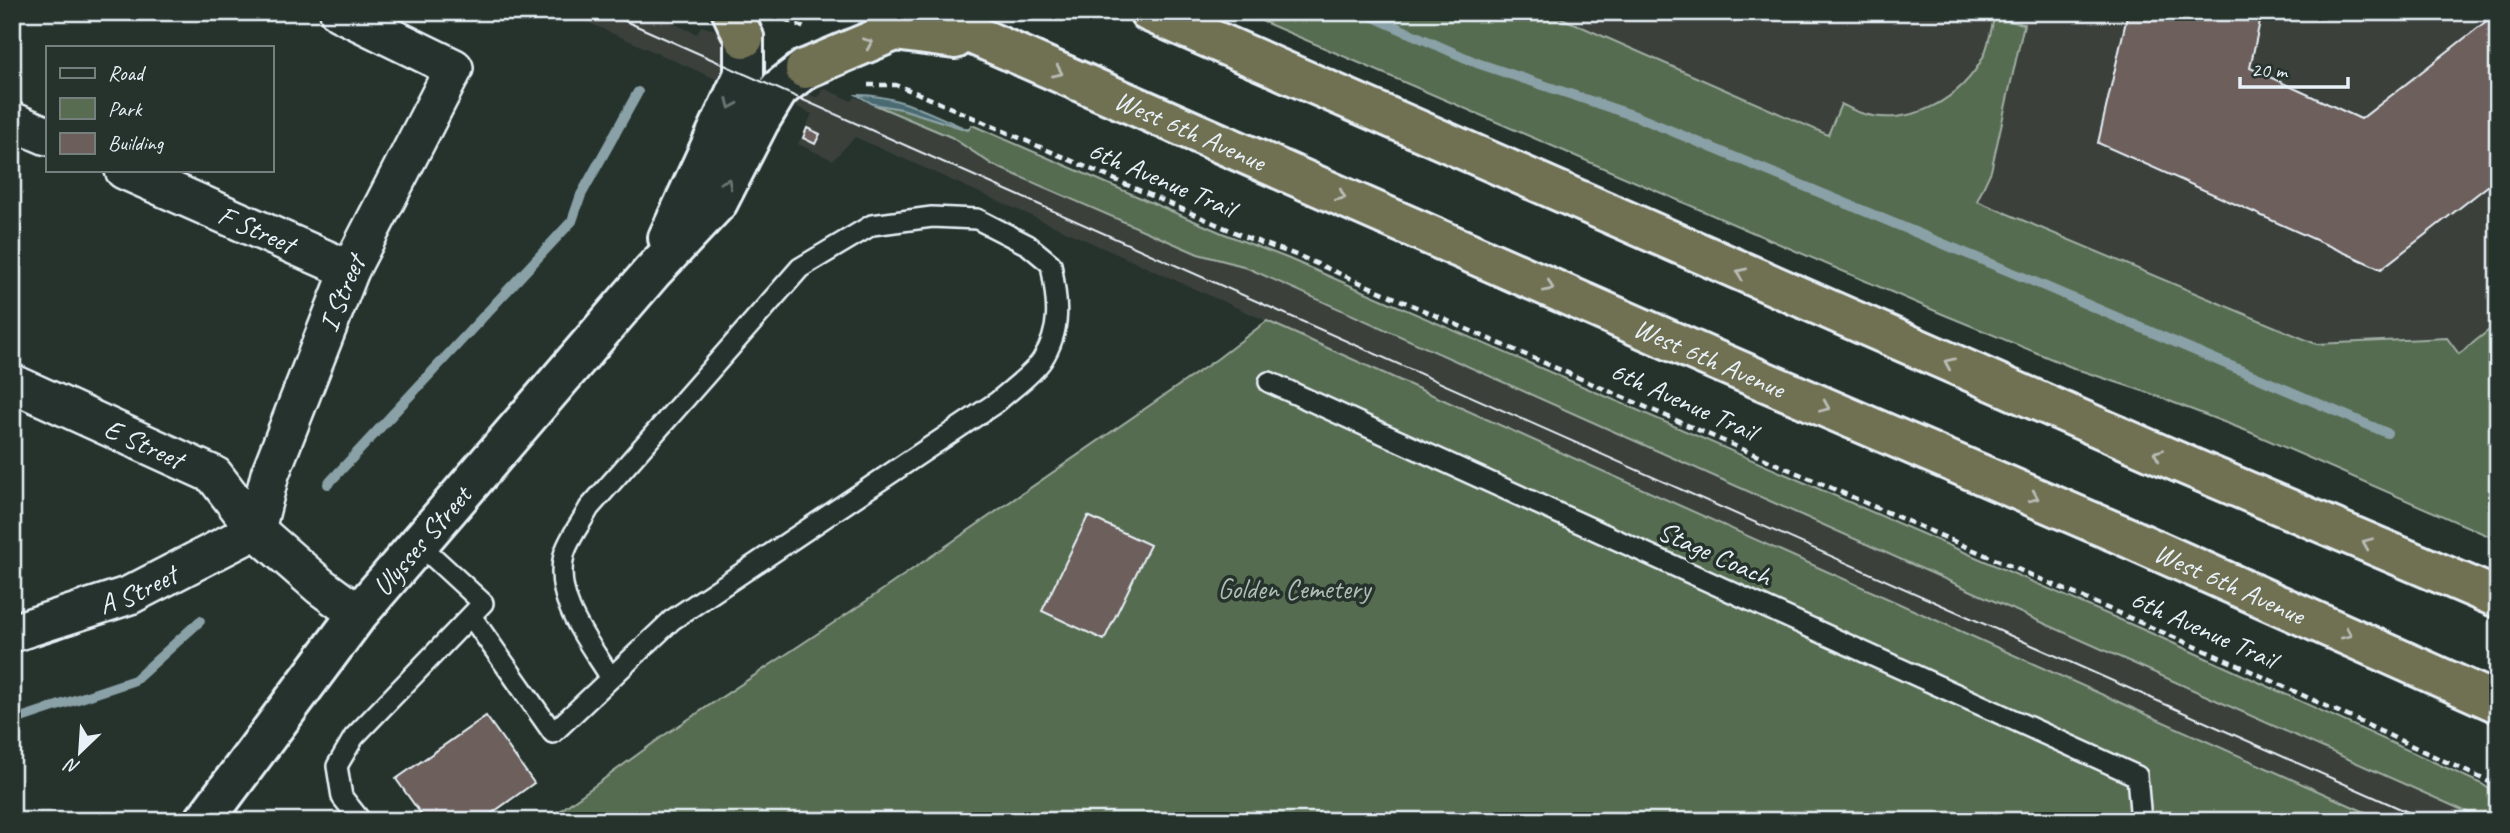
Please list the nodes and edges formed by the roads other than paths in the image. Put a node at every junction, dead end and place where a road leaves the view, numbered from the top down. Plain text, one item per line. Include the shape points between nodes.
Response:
1 (339, 12) edge
2 (921, 12) edge
3 (1149, 12) edge
4 (749, 21) edge
5 (995, 45) junction
6 (805, 69) joint
7 (12, 121) edge
8 (46, 136) edge
9 (129, 172) edge
10 (350, 270) junction
11 (652, 272) junction
12 (1269, 382) dead end
13 (12, 383) edge
14 (256, 530) junction
15 (419, 544) junction
16 (2406, 559) junction
17 (2498, 576) edge
18 (2498, 598) edge
19 (358, 614) junction
20 (471, 616) junction
21 (12, 634) edge
22 (611, 678) junction
23 (2498, 703) edge
24 (204, 821) edge
25 (361, 821) edge
26 (2141, 821) edge

1 - 10 street, I Street via 454,68
2 - 5 highway, West 6th Avenue
16 -> 3 highway
4 -> 11 street, Ulysses Street via 744,74
6 -> 5 highway via 895,31
5 -> 23 highway, West 6th Avenue
11 -> 6 street, Ulysses Street via 718,202 779,89
7 - 8 street
9 - 10 street, F Street
10 - 14 street, I Street via 270,474
11 - 15 street, Ulysses Street
12 - 26 lane, Stage Coach via 2137,776
13 - 14 street, E Street via 214,475
14 - 19 street, E Street
14 - 21 street, A Street via 130,595
15 - 19 street, Ulysses Street
15 - 20 lane via 483,603
16 - 17 highway
16 - 18 highway
19 - 24 street, Ulysses Street
20 - 22 lane via 553,733
20 - 25 lane via 354,737 337,766 342,797
22 - 22 lane via 673,620 998,402 1042,361 1055,329 1058,306 1051,264 1028,245 977,219 932,217 872,225 800,268 589,508 564,554 561,585

